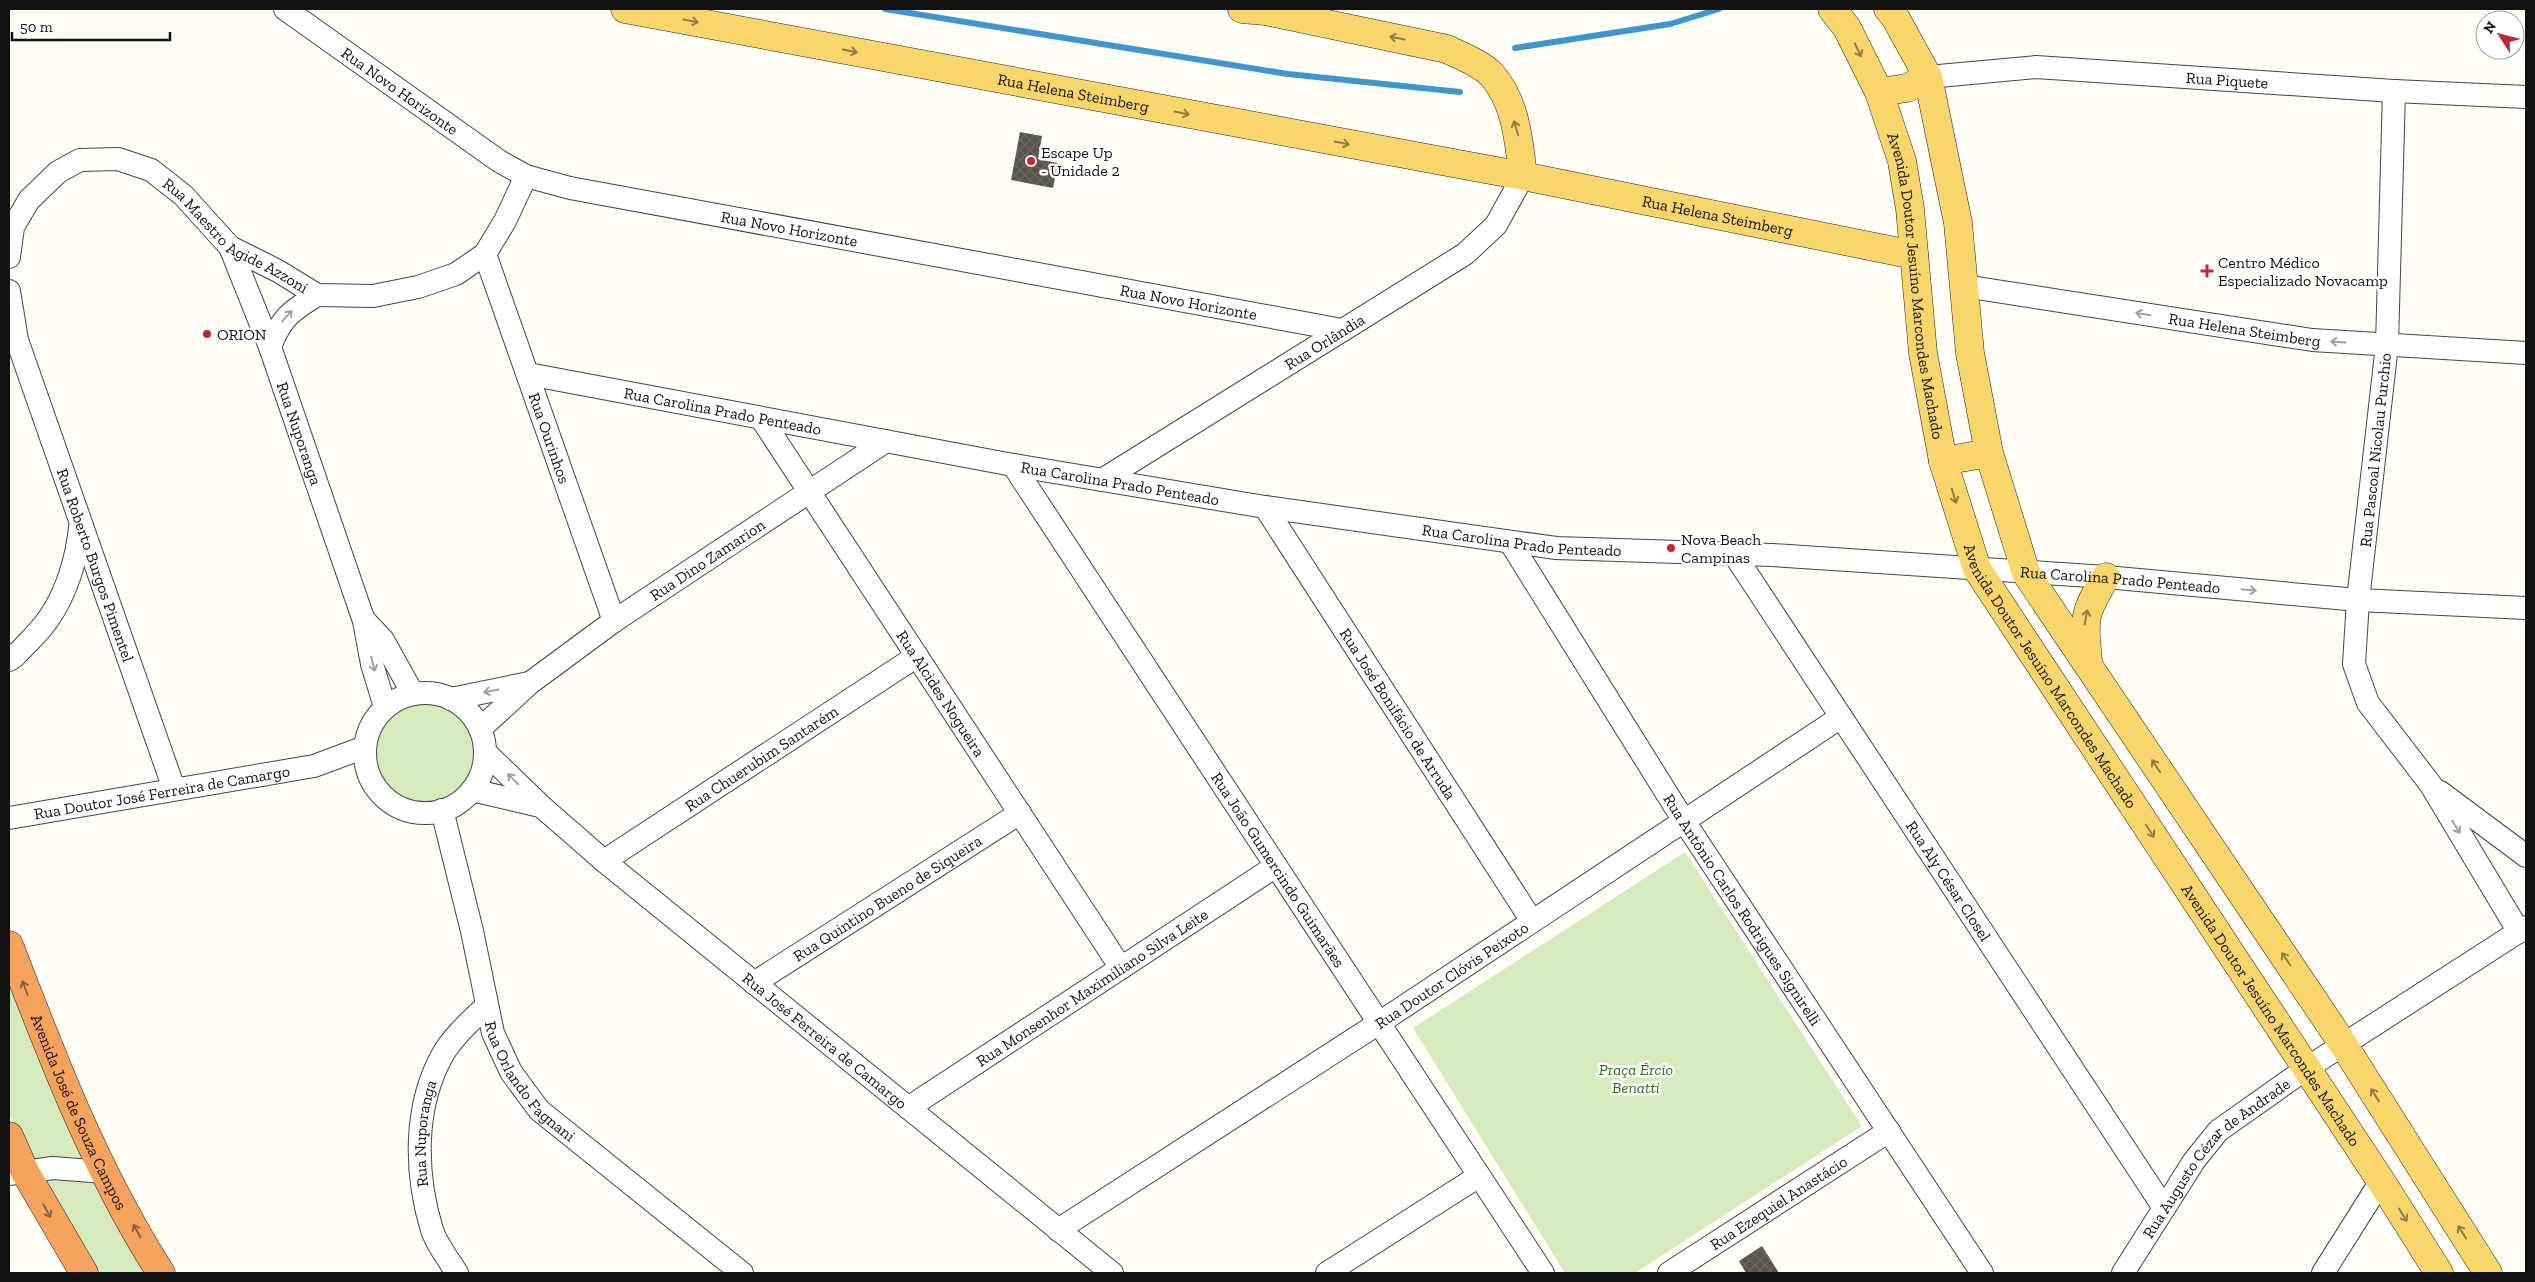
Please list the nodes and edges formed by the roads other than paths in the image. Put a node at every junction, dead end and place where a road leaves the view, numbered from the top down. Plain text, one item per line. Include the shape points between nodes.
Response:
1 (625, 9) edge
2 (1832, 9) edge
3 (1888, 9) edge
4 (1256, 10) edge
5 (292, 12) edge
6 (1928, 77) junction
7 (2394, 91) junction
8 (1879, 92) junction
9 (2526, 97) edge
10 (526, 176) junction
11 (1523, 176) junction
12 (230, 247) junction
13 (485, 254) junction
14 (1914, 255) junction
15 (9, 257) edge
16 (1964, 286) junction
17 (9, 291) edge
18 (317, 295) junction
19 (1342, 330) junction
20 (2387, 345) junction
21 (270, 347) junction
22 (2526, 353) edge
23 (528, 374) junction
24 (761, 418) junction
25 (886, 441) junction
26 (1988, 453) junction
27 (1943, 461) junction
28 (1013, 465) junction
29 (1102, 480) junction
30 (810, 492) junction
31 (1265, 506) junction
32 (80, 521) junction
33 (1510, 542) junction
34 (1734, 554) junction
35 (1977, 569) junction
36 (2026, 573) junction
37 (2106, 577) junction
38 (2358, 600) junction
39 (2526, 608) edge
40 (364, 621) junction
41 (614, 621) junction
42 (917, 656) junction
43 (9, 660) edge
44 (2088, 663) junction
45 (530, 683) junction
46 (413, 694) junction
47 (452, 699) junction
48 (385, 707) junction
49 (1841, 717) junction
50 (480, 730) junction
51 (365, 747) junction
52 (485, 752) junction
53 (314, 766) junction
54 (368, 773) junction
55 (2431, 785) junction
56 (174, 789) junction
57 (472, 790) junction
58 (540, 806) junction
59 (442, 810) junction
60 (1020, 813) junction
61 (9, 818) edge
62 (1684, 821) junction
63 (2526, 856) edge
64 (604, 861) junction
65 (1276, 866) junction
66 (1532, 921) junction
67 (2523, 930) edge
68 (9, 945) edge
69 (1121, 968) junction
70 (754, 983) junction
71 (486, 1006) junction
72 (1378, 1022) junction
73 (2343, 1044) junction
74 (2307, 1068) junction
75 (908, 1108) junction
76 (1889, 1131) junction
77 (9, 1136) edge
78 (105, 1172) junction
79 (17, 1173) edge
80 (1479, 1176) junction
81 (2381, 1180) junction
82 (2164, 1208) junction
83 (1058, 1230) junction
84 (84, 1273) edge
85 (161, 1273) edge
86 (457, 1273) edge
87 (742, 1273) edge
88 (1112, 1273) edge
89 (1327, 1273) edge
90 (1543, 1273) edge
91 (1669, 1273) edge
92 (1982, 1273) edge
93 (2123, 1273) edge
94 (2323, 1273) edge
95 (2439, 1273) edge
96 (2488, 1273) edge

1 -> 11 main road, Rua Helena Steimberg
2 -> 8 main road, Avenida Doutor Jesuíno Marcondes Machado via 1848,28
3 - 6 main road, Avenida Doutor Jesuíno Marcondes Machado
11 -> 4 main road via 1519,136 1510,106 1490,74 1471,60 1447,49
5 - 10 street, Rua Novo Horizonte via 499,161
6 - 7 street, Rua Piquete via 2036,67
6 - 8 main road via 1907,88
6 - 16 main road, Avenida Doutor Jesuíno Marcondes Machado via 1958,223
7 - 9 street, Rua Piquete
7 - 20 street, Rua Pascoal Nicolau Purchio
8 - 14 main road, Avenida Doutor Jesuíno Marcondes Machado via 1902,162
10 - 13 street, Rua Maestro Agide Azzoni via 505,222
10 - 19 street, Rua Novo Horizonte via 570,188
11 - 14 main road, Rua Helena Steimberg
11 - 19 street, Rua Orlândia via 1496,225 1465,254
12 - 15 street, Rua Maestro Agide Azzoni via 183,195 151,170 118,159 80,160 58,172 29,200 13,227
12 - 18 street, Rua Maestro Agide Azzoni via 278,270
12 - 21 street, Rua Nuporanga
13 - 18 street, Rua Maestro Agide Azzoni via 456,274 418,287 374,296
13 - 23 street, Rua Ourinhos
14 - 27 main road, Avenida Doutor Jesuíno Marcondes Machado via 1923,353
20 -> 16 street, Rua Helena Steimberg via 2312,340
16 - 26 main road, Avenida Doutor Jesuíno Marcondes Machado via 1970,353
17 - 32 street, Rua Roberto Burgos Pimentel via 17,340
21 -> 18 street via 278,326 293,310
19 - 29 street, Rua Orlândia
20 - 22 street, Rua Helena Steimberg
20 - 38 street, Rua Pascoal Nicolau Purchio
21 - 40 street, Rua Nuporanga
23 - 24 street, Rua Carolina Prado Penteado
23 - 41 street, Rua Ourinhos
24 - 25 street, Rua Carolina Prado Penteado
24 - 30 street, Rua Alcides Nogueira
25 - 28 street, Rua Carolina Prado Penteado
25 - 30 street, Rua Dino Zamarion
26 - 27 main road
26 - 36 main road, Avenida Doutor Jesuíno Marcondes Machado
27 -> 35 main road, Avenida Doutor Jesuíno Marcondes Machado
28 - 29 street, Rua Carolina Prado Penteado
28 - 65 street, Rua João Gumercindo Guimarães
29 - 31 street, Rua Carolina Prado Penteado
30 - 41 street, Rua Dino Zamarion
30 - 42 street, Rua Alcides Nogueira
31 - 33 street, Rua Carolina Prado Penteado
31 - 66 street, Rua José Bonifácio de Arruda
32 - 43 street via 78,549 68,581 53,610
32 - 56 street, Rua Roberto Burgos Pimentel
33 - 34 street, Rua Carolina Prado Penteado via 1556,548
33 - 62 street, Rua Antônio Carlos Rodrigues Signirelli
34 - 35 street, Rua Carolina Prado Penteado
34 - 49 street, Rua Aly César Closel
35 - 36 street, Rua Carolina Prado Penteado
35 -> 74 main road, Avenida Doutor Jesuíno Marcondes Machado
36 - 37 street, Rua Carolina Prado Penteado
36 - 44 main road, Avenida Doutor Jesuíno Marcondes Machado
37 -> 38 street, Rua Carolina Prado Penteado
44 -> 37 main road via 2085,627 2088,606
38 - 39 street, Rua Carolina Prado Penteado
38 - 55 street, Rua Pascoal Nicolau Purchio via 2354,664 2368,702
40 - 46 street, Rua Nuporanga via 388,648
40 -> 48 street, Rua Nuporanga
41 - 45 street, Rua Dino Zamarion
42 - 60 street, Rua Alcides Nogueira
42 - 64 street, Rua Chuerubim Santarém
73 -> 44 main road, Avenida Doutor Jesuíno Marcondes Machado
45 -> 47 street, Rua Dino Zamarion
45 - 50 street, Rua Dino Zamarion
46 - 47 street via 433,693
46 - 48 street
47 - 50 street via 469,712
48 - 51 street via 375,719
49 - 62 street, Rua Doutor Clóvis Peixoto
49 - 82 street, Rua Aly César Closel
50 - 52 street
51 - 53 street, Rua Doutor José Ferreira de Camargo
51 - 54 street
52 - 57 street via 483,766
58 -> 52 street, Rua José Ferreira de Camargo
53 - 54 street, Rua Doutor José Ferreira de Camargo
53 - 56 street, Rua Doutor José Ferreira de Camargo
54 - 59 street via 390,802 406,810
55 - 63 street, Rua Pascoal Nicolau Purchio
55 -> 67 street, Rua Pascoal Nicolau Purchio
56 - 61 street, Rua Doutor José Ferreira de Camargo
57 - 58 street, Rua José Ferreira de Camargo
57 - 59 street
58 - 64 street, Rua José Ferreira de Camargo
59 - 71 street, Rua Orlando Fagnani via 472,931
60 - 69 street, Rua Alcides Nogueira
60 - 70 street, Rua Quintino Bueno de Siqueira
62 - 66 street, Rua Doutor Clóvis Peixoto
62 - 76 street, Rua Antônio Carlos Rodrigues Signirelli
64 - 70 street, Rua José Ferreira de Camargo
65 - 69 street, Rua Monsenhor Maximiliano Silva Leite
65 - 72 street, Rua João Gumercindo Guimarães
66 - 72 street, Rua Doutor Clóvis Peixoto
67 - 73 street, Rua Augusto Cézar de Andrade
78 -> 68 highway, Avenida José de Souza Campos via 58,1073
69 - 75 street, Rua Monsenhor Maximiliano Silva Leite
70 - 75 street, Rua José Ferreira de Camargo
71 - 86 street, Rua Nuporanga via 444,1053 430,1082 420,1132 422,1188 433,1232
71 - 87 street, Rua Orlando Fagnani via 493,1033 511,1072 539,1110
72 - 80 street, Rua João Gumercindo Guimarães
72 - 83 street, Rua Doutor Clóvis Peixoto
73 - 74 street, Rua Augusto Cézar de Andrade
96 -> 73 main road, Avenida Doutor Jesuíno Marcondes Machado
74 - 81 main road, Avenida Doutor Jesuíno Marcondes Machado
74 - 82 street, Rua Augusto Cézar de Andrade via 2218,1131
75 - 83 street, Rua José Ferreira de Camargo
76 - 91 street, Rua Ezequiel Anastácio
76 - 92 street, Rua Antônio Carlos Rodrigues Signirelli
77 - 79 highway
78 - 79 street via 53,1168
85 -> 78 highway, Avenida José de Souza Campos
79 -> 84 highway
80 - 89 street
80 - 90 street, Rua João Gumercindo Guimarães
81 - 94 street
81 -> 95 main road, Avenida Doutor Jesuíno Marcondes Machado
82 - 93 street, Rua Augusto Cézar de Andrade
83 - 88 street, Rua José Ferreira de Camargo

